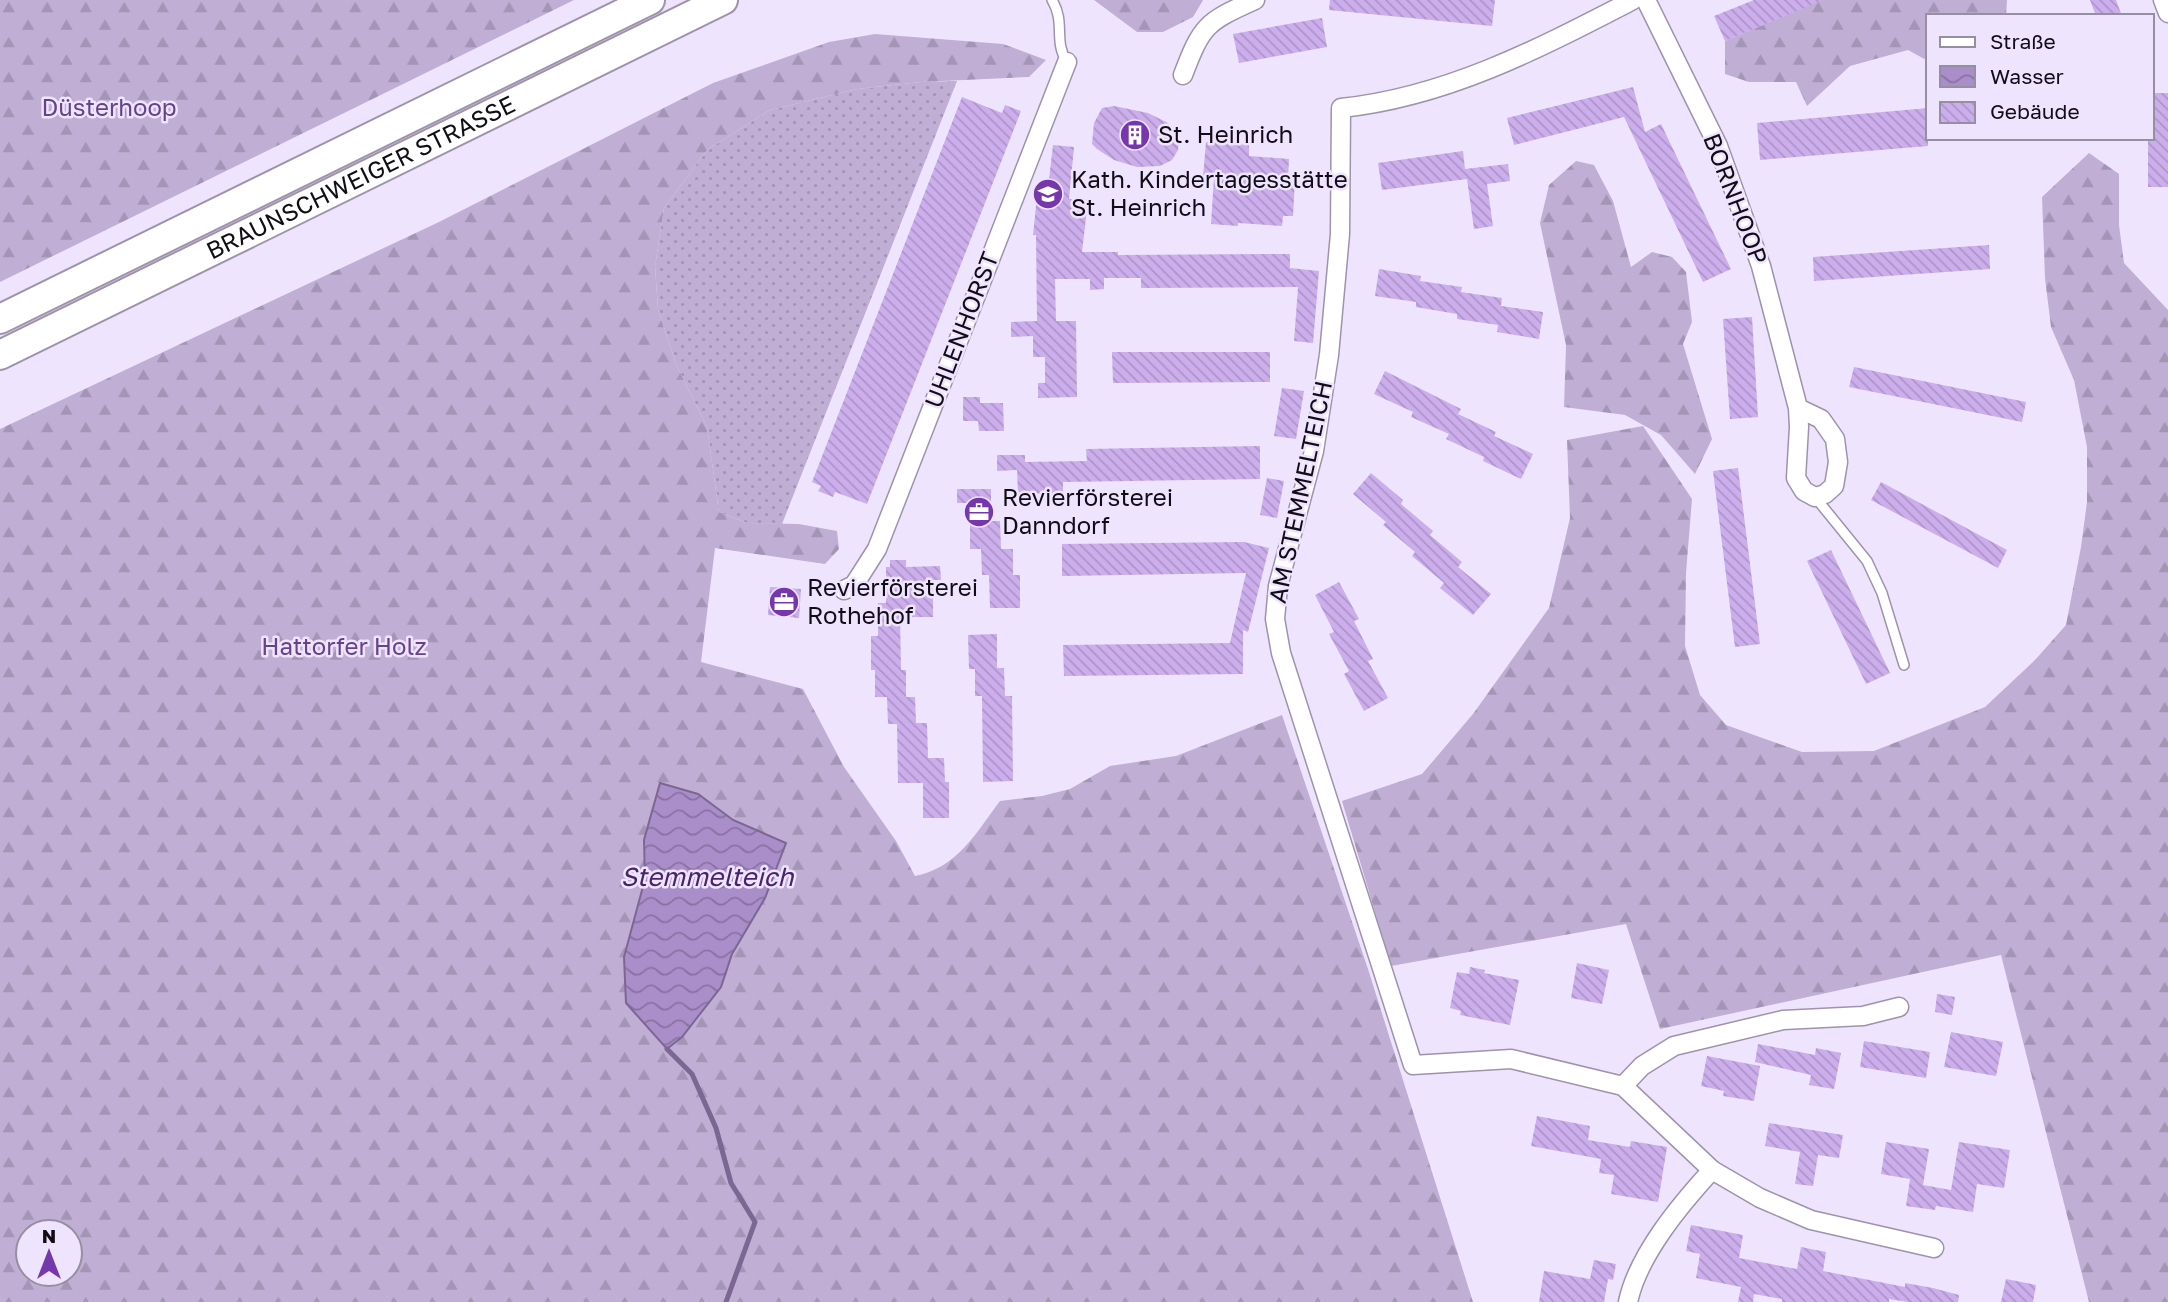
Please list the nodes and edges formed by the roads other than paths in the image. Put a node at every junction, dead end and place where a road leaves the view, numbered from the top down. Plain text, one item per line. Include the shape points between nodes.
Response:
1 (650, 0) edge
2 (723, 0) edge
3 (1052, 0) edge
4 (1255, 0) edge
5 (1633, 0) edge
6 (1646, 0) edge
7 (2163, 0) edge
8 (2168, 13) edge
9 (1067, 62) joint
10 (1183, 75) dead end
11 (0, 318) edge
12 (0, 355) edge
13 (1798, 408) junction
14 (1815, 497) junction
15 (844, 590) dead end
16 (1904, 665) dead end
17 (1899, 1007) dead end
18 (1623, 1086) junction
19 (1712, 1170) junction
20 (1934, 1248) dead end
21 (1628, 1302) edge

1 - 11 highway, BRAUNSCHWEIGER STRASSE
2 - 12 highway, BRAUNSCHWEIGER STRASSE
3 - 9 lane via 1060,20 1060,52
4 - 10 street via 1212,21 1197,38
5 - 18 street, AM STEMMELTEICH via 1474,76 1373,105 1341,108 1340,234 1329,355 1314,451 1278,586 1275,620 1281,653 1413,1065 1511,1059
6 - 13 street, BORNHOOP via 1718,146 1761,266
7 - 8 street
9 - 15 street, UHLENHORST via 877,549 854,584
13 - 14 street, BORNHOOP via 1796,478 1804,491
13 - 14 street via 1821,419 1835,439 1834,486
14 - 16 lane, BORNHOOP via 1867,561
17 - 18 street via 1863,1016 1783,1020 1674,1046 1642,1066
18 - 19 street
19 - 20 street via 1811,1220
19 - 21 street via 1653,1245

